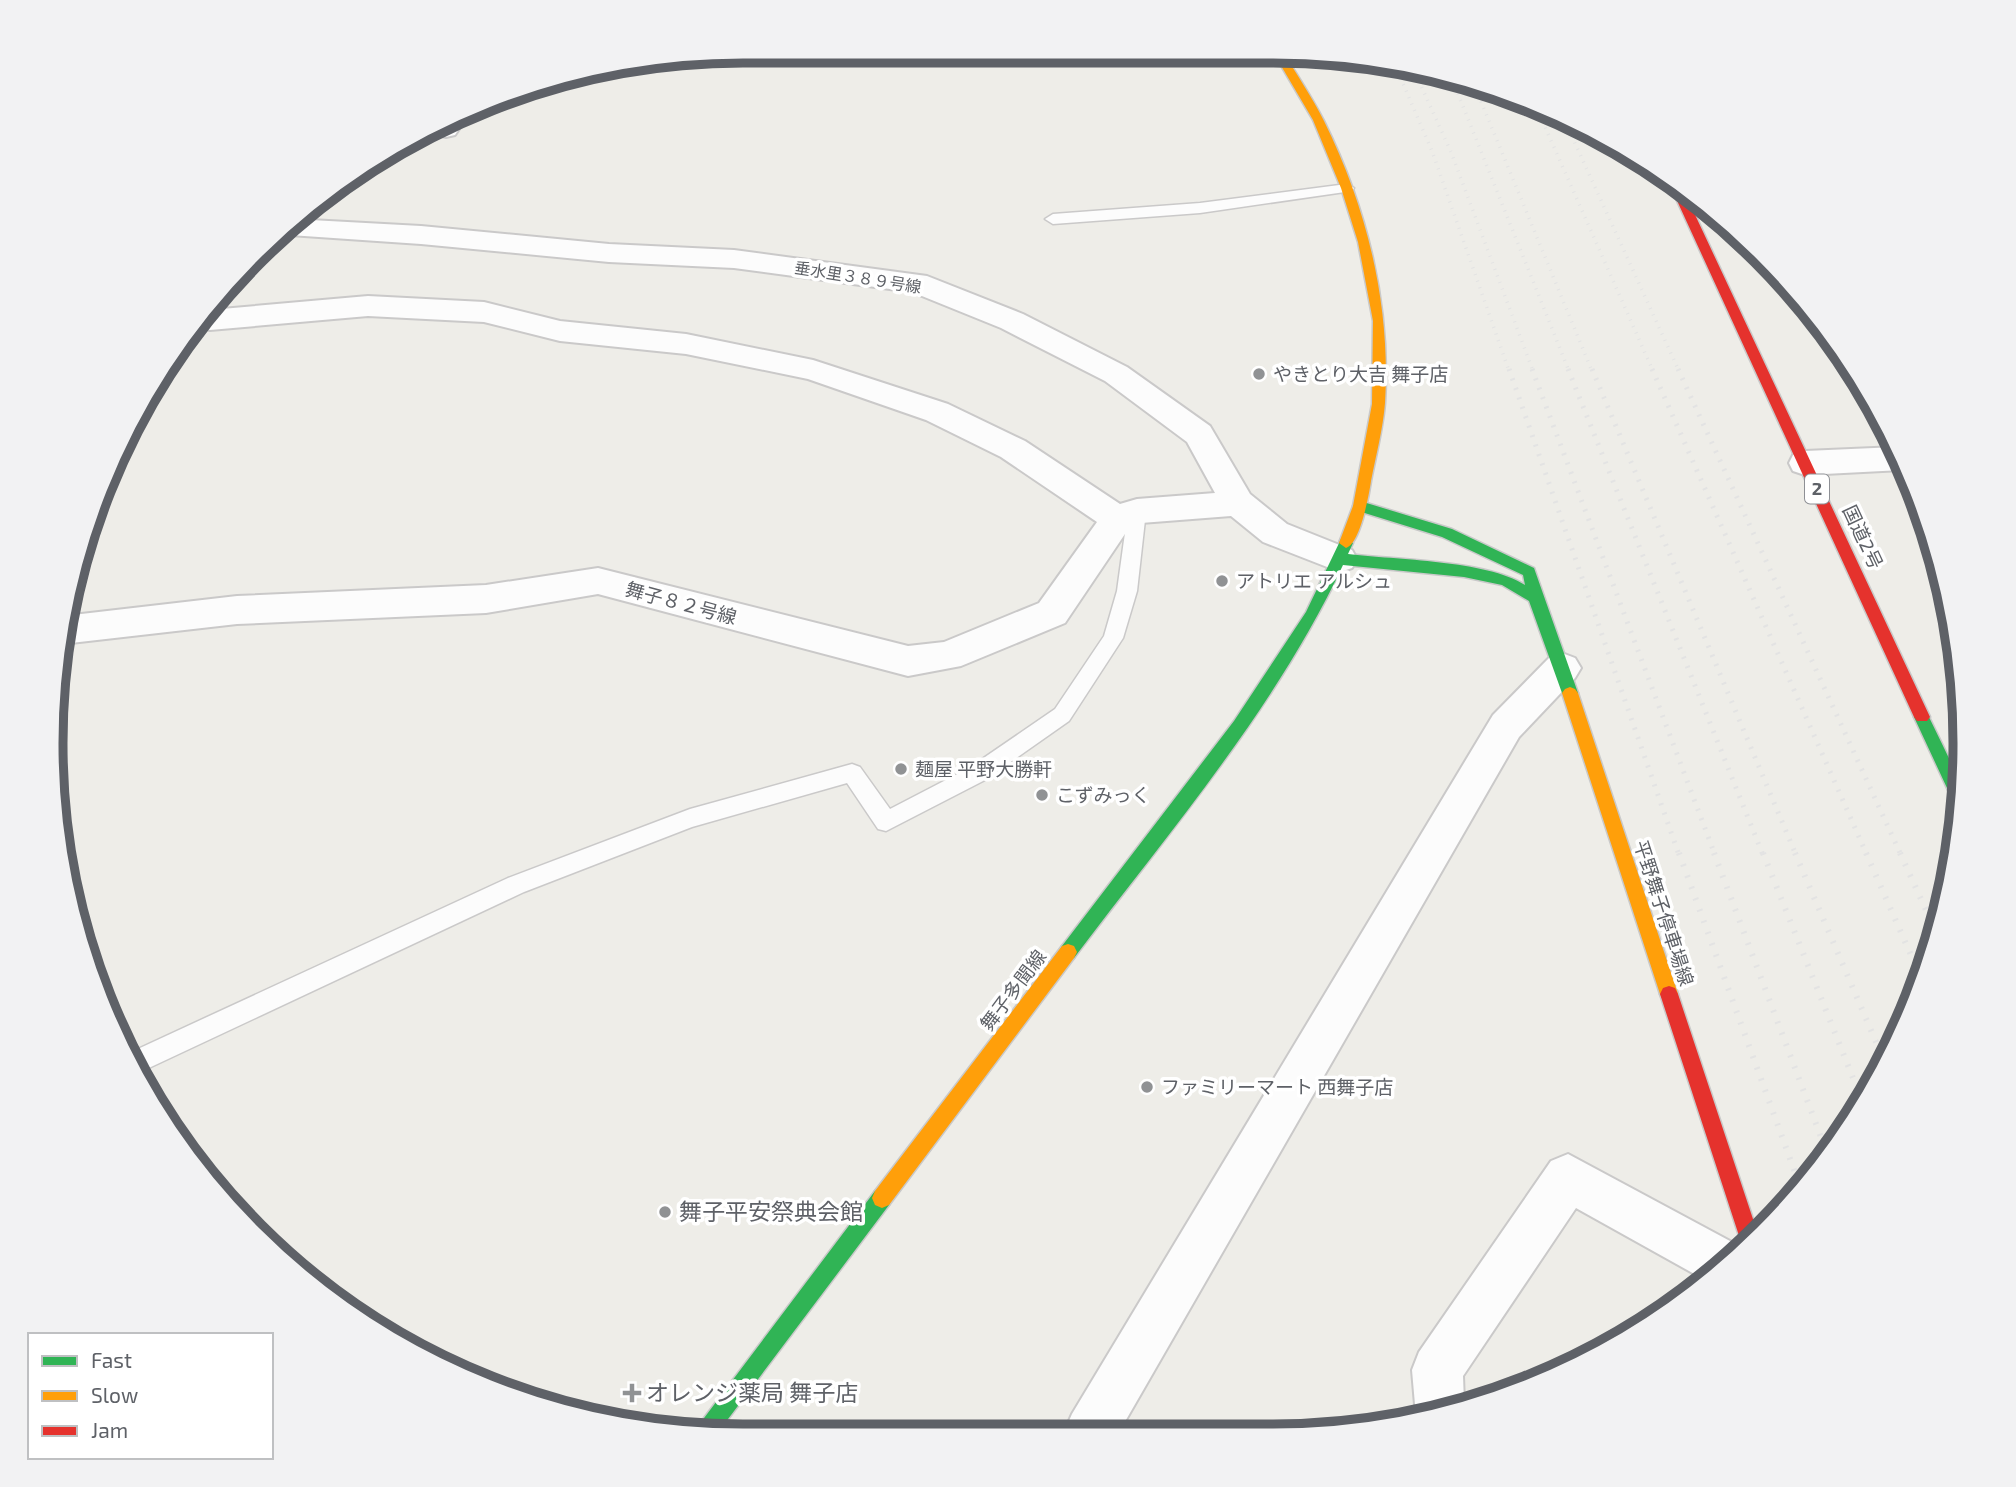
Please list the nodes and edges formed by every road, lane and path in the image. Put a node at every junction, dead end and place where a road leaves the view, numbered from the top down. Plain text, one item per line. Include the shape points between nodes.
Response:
1 (1285, 63) edge
2 (1347, 188) junction
3 (1684, 201) edge
4 (1053, 219) dead end
5 (300, 228) edge
6 (212, 320) edge
7 (1890, 459) edge
8 (1805, 463) junction
9 (1237, 503) junction
10 (1360, 506) junction
11 (1127, 515) junction
12 (1340, 559) junction
13 (1536, 600) junction
14 (73, 629) edge
15 (1562, 668) junction
16 (1952, 778) edge
17 (141, 1060) edge
18 (1747, 1231) edge
19 (1716, 1259) edge
20 (1439, 1403) edge
21 (711, 1423) edge
22 (1095, 1424) edge

1 - 2 main road via 1318,120
2 - 4 lane via 1200,208
2 - 10 main road via 1364,242 1379,321 1378,404
3 - 8 main road, 国道2号 / 2
5 - 9 street, 垂水里３８９号線 via 734,259 917,283 1012,321 1116,374 1199,434
6 - 11 street via 368,306 484,312 560,331 686,344 813,370 948,417
7 - 8 street
8 - 16 main road, 国道2号 / 2
9 - 11 street
9 - 12 street, 垂水里３８９号線 via 1275,533
10 - 12 main road
10 - 13 main road, 平野舞子停車場線 via 1432,525 1489,548 1530,572
11 - 14 street, 舞子８２号線 via 1052,613 948,656 908,661 598,581 486,599 237,610
11 - 17 lane via 1127,592 1113,638 1062,715 977,774 886,822 852,773 690,818 516,885
12 - 13 main road via 1506,580
12 - 21 main road, 舞子多聞線 via 1312,615 1240,726
13 - 15 main road, 平野舞子停車場線
15 - 18 main road, 平野舞子停車場線
15 - 22 street via 1506,726
19 - 20 street via 1568,1178 1437,1370

